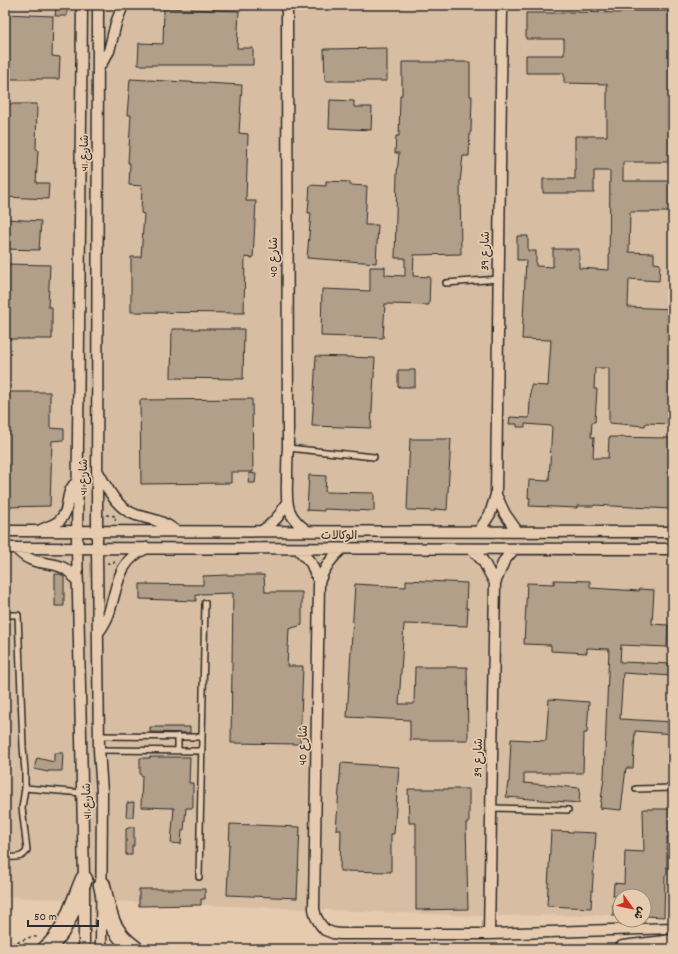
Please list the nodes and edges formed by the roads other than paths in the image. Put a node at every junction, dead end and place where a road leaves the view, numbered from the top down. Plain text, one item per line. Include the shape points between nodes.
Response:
1 (72, 5) edge
2 (82, 5) edge
3 (98, 5) edge
4 (123, 5) edge
5 (500, 6) edge
6 (287, 7) edge
7 (82, 17) junction
8 (98, 69) junction
9 (499, 279) junction
10 (446, 283) dead end
11 (288, 448) junction
12 (374, 457) dead end
13 (97, 470) junction
14 (78, 481) junction
15 (496, 495) junction
16 (286, 502) junction
17 (5, 531) edge
18 (39, 531) junction
19 (78, 531) junction
20 (97, 531) junction
21 (176, 531) junction
22 (262, 531) junction
23 (307, 531) junction
24 (479, 531) junction
25 (517, 531) junction
26 (673, 532) edge
27 (5, 548) edge
28 (16, 548) junction
29 (77, 548) junction
30 (97, 548) junction
31 (147, 548) junction
32 (298, 549) junction
33 (342, 549) junction
34 (472, 549) junction
35 (514, 549) junction
36 (673, 549) edge
37 (319, 582) junction
38 (495, 583) junction
39 (78, 584) junction
40 (205, 603) dead end
41 (5, 615) edge
42 (98, 634) junction
43 (99, 736) junction
44 (178, 736) junction
45 (202, 736) junction
46 (99, 750) junction
47 (178, 751) junction
48 (202, 751) junction
49 (25, 788) junction
50 (673, 788) edge
51 (636, 789) dead end
52 (82, 793) junction
53 (491, 808) junction
54 (568, 810) dead end
55 (5, 857) edge
56 (199, 877) dead end
57 (84, 879) junction
58 (102, 885) junction
59 (673, 928) edge
60 (489, 934) junction
61 (673, 944) edge
62 (49, 947) edge
63 (84, 949) edge
64 (101, 949) edge
65 (135, 949) edge
66 (623, 949) edge

1 - 7 street
2 - 7 street, شارع 41
3 - 8 street, شارع 41
4 - 8 street via 109,51
5 - 9 street, شارع 39
6 - 11 street, شارع 40
7 - 14 street, شارع 41
8 - 13 street, شارع 41
9 - 10 lane
9 - 15 street, شارع 39
11 - 12 lane
11 - 16 street, شارع 40
13 - 20 street, شارع 41
13 - 21 street via 113,498 123,508 160,521
14 - 18 street via 71,488 62,517 56,523
14 - 19 street, شارع 41
15 - 24 street, شارع 39 via 490,514
15 - 25 street, شارع 39
16 - 22 street, شارع 40 via 277,519
16 - 23 street, شارع 40 via 294,519
17 - 18 street, الوكالات
18 - 19 street, الوكالات
19 - 20 street, الوكالات
19 - 29 street, شارع 41
20 - 21 street, الوكالات
20 - 30 street, شارع 41
21 - 22 street, الوكالات
22 - 23 street, الوكالات
23 - 24 street, الوكالات
24 - 25 street, الوكالات
25 - 26 street, الوكالات
27 - 28 street, الوكالات
28 - 29 street, الوكالات
28 - 39 street via 31,561 66,568
29 - 30 street, الوكالات
29 - 39 street, شارع 41
30 - 31 street, الوكالات
30 - 42 street, شارع 41
31 - 32 street, الوكالات
31 - 42 street via 135,555 120,574 108,616
32 - 33 street, الوكالات
32 - 37 street, شارع 40 via 311,563
33 - 34 street, الوكالات
33 - 37 street, شارع 40 via 330,560
34 - 35 street, الوكالات
34 - 38 street, شارع 39 via 488,568
35 - 36 street, الوكالات
35 - 38 street, شارع 39 via 502,565
37 - 60 street, شارع 40 via 314,909 316,917 325,930 340,934
38 - 53 street, شارع 39
39 - 52 street, شارع 41
40 - 45 lane
41 - 49 lane via 18,615
42 - 43 street, شارع 41
43 - 44 lane
43 - 46 street, شارع 41
44 - 45 lane
44 - 47 lane
45 - 48 lane
46 - 47 lane
46 - 58 street, شارع 41 via 102,792
47 - 48 lane
48 - 56 lane
49 - 52 lane
49 - 55 lane via 22,808 27,850 22,857
50 - 51 lane
52 - 57 street, شارع 41
53 - 54 lane
53 - 60 street, شارع 39
57 - 62 main road via 65,925
57 - 63 street, شارع 41
58 - 64 street, شارع 41
58 - 65 main road via 114,929
59 - 60 street
61 - 66 main road

